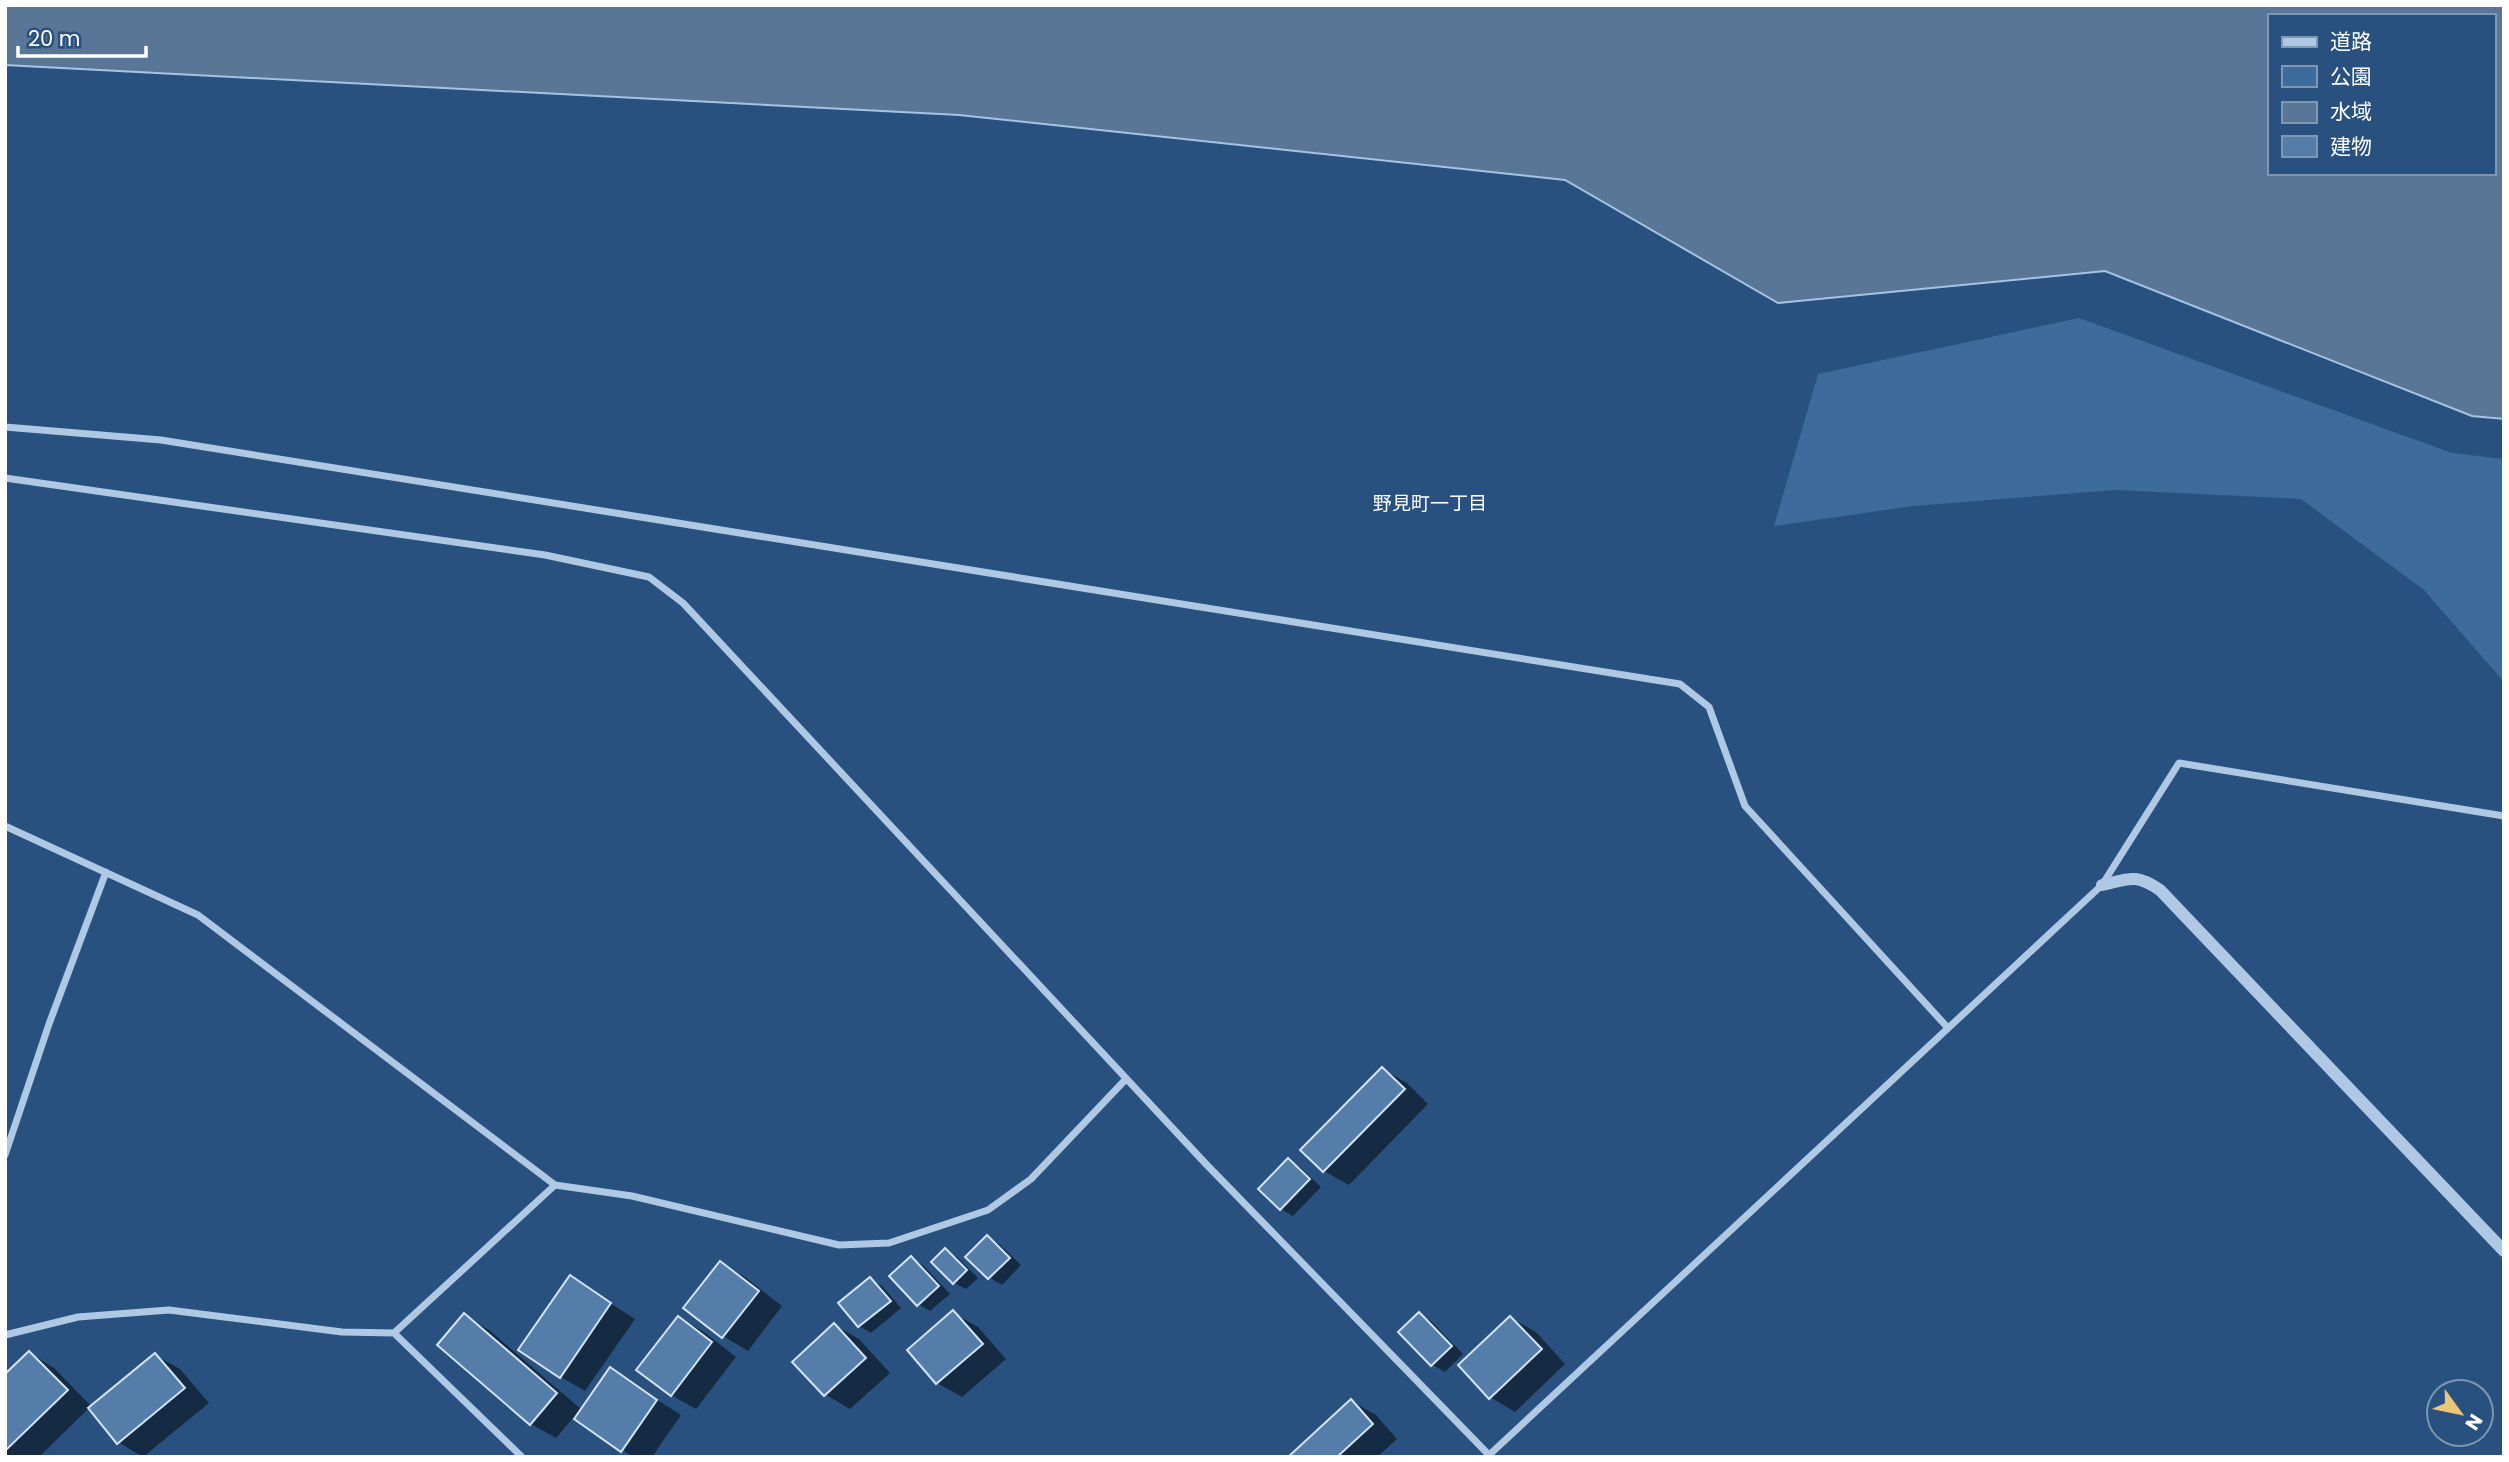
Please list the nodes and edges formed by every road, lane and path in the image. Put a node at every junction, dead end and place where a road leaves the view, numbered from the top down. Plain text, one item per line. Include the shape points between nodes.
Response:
1 (5, 427) edge
2 (5, 478) edge
3 (2504, 816) edge
4 (5, 826) edge
5 (106, 872) junction
6 (2102, 885) junction
7 (1948, 1028) junction
8 (1126, 1079) junction
9 (5, 1155) edge
10 (555, 1185) junction
11 (2504, 1251) edge
12 (394, 1333) junction
13 (5, 1335) edge
14 (1488, 1456) edge
15 (522, 1457) edge

1 - 7 street via 161,440 1680,684 1709,707 1745,806
2 - 8 street via 545,555 649,577 682,603
3 - 6 street via 2179,762
4 - 5 street
5 - 9 street
5 - 10 street via 198,915
6 - 7 street
6 - 11 street via 2144,879 2160,890
7 - 14 street
8 - 10 street via 1031,1179 988,1210 889,1243 839,1245 632,1196
8 - 14 street
10 - 12 street
12 - 13 street via 342,1332 169,1310 78,1317
12 - 15 street

